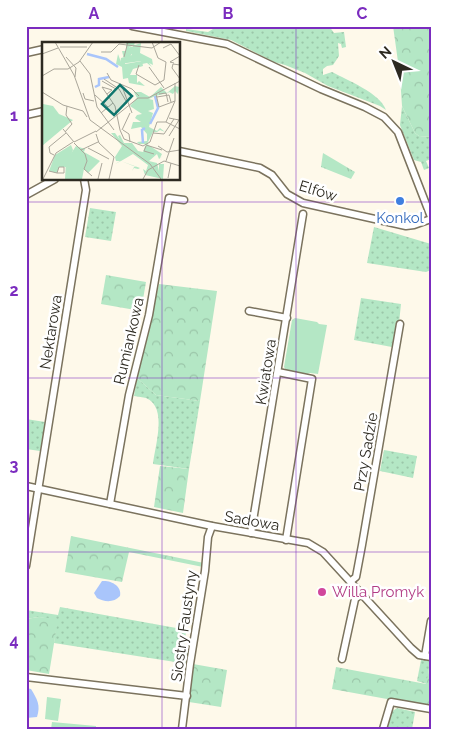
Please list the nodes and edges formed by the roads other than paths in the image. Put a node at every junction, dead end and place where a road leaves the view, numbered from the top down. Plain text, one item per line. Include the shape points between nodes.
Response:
1 (132, 26) edge
2 (42, 49) edge
3 (26, 52) edge
4 (42, 111) edge
5 (26, 115) edge
6 (180, 152) edge
7 (53, 180) edge
8 (84, 180) edge
9 (26, 195) edge
10 (184, 200) dead end
11 (303, 214) dead end
12 (431, 218) edge
13 (249, 311) dead end
14 (287, 318) junction
15 (400, 324) dead end
16 (278, 372) junction
17 (26, 486) edge
18 (39, 488) junction
19 (110, 504) junction
20 (212, 526) junction
21 (251, 533) junction
22 (286, 540) junction
23 (26, 566) edge
24 (351, 581) junction
25 (362, 594) junction
26 (431, 621) edge
27 (428, 656) edge
28 (342, 659) dead end
29 (26, 677) edge
30 (187, 696) junction
31 (431, 709) edge
32 (182, 729) edge
33 (384, 729) edge

1 - 12 street via 227,44 384,117 398,132
2 - 3 street
4 - 5 street
6 - 12 street, Elfów via 260,168 272,175 287,194 303,203 406,226
7 - 9 street
8 - 18 street, Nektarowa via 86,190
10 - 19 street, Rumiankowa via 169,198 149,315 129,394
11 - 14 street, Kwiatowa
13 - 14 street
14 - 16 street, Kwiatowa
15 - 24 street, Przy Sadzie via 356,577
16 - 21 street, Kwiatowa
16 - 22 street via 312,379
17 - 18 street, Sadowa
18 - 19 street, Sadowa
18 - 23 street, Nektarowa
19 - 20 street, Sadowa
20 - 21 street, Sadowa
20 - 30 street, Siostry Faustyny
21 - 22 street, Sadowa
22 - 24 street, Sadowa via 315,546
24 - 25 street, Sadowa
25 - 27 street, Sadowa via 411,648
25 - 28 street via 355,599
26 - 27 street
29 - 30 street
30 - 32 street, Siostry Faustyny
31 - 33 street via 391,702

